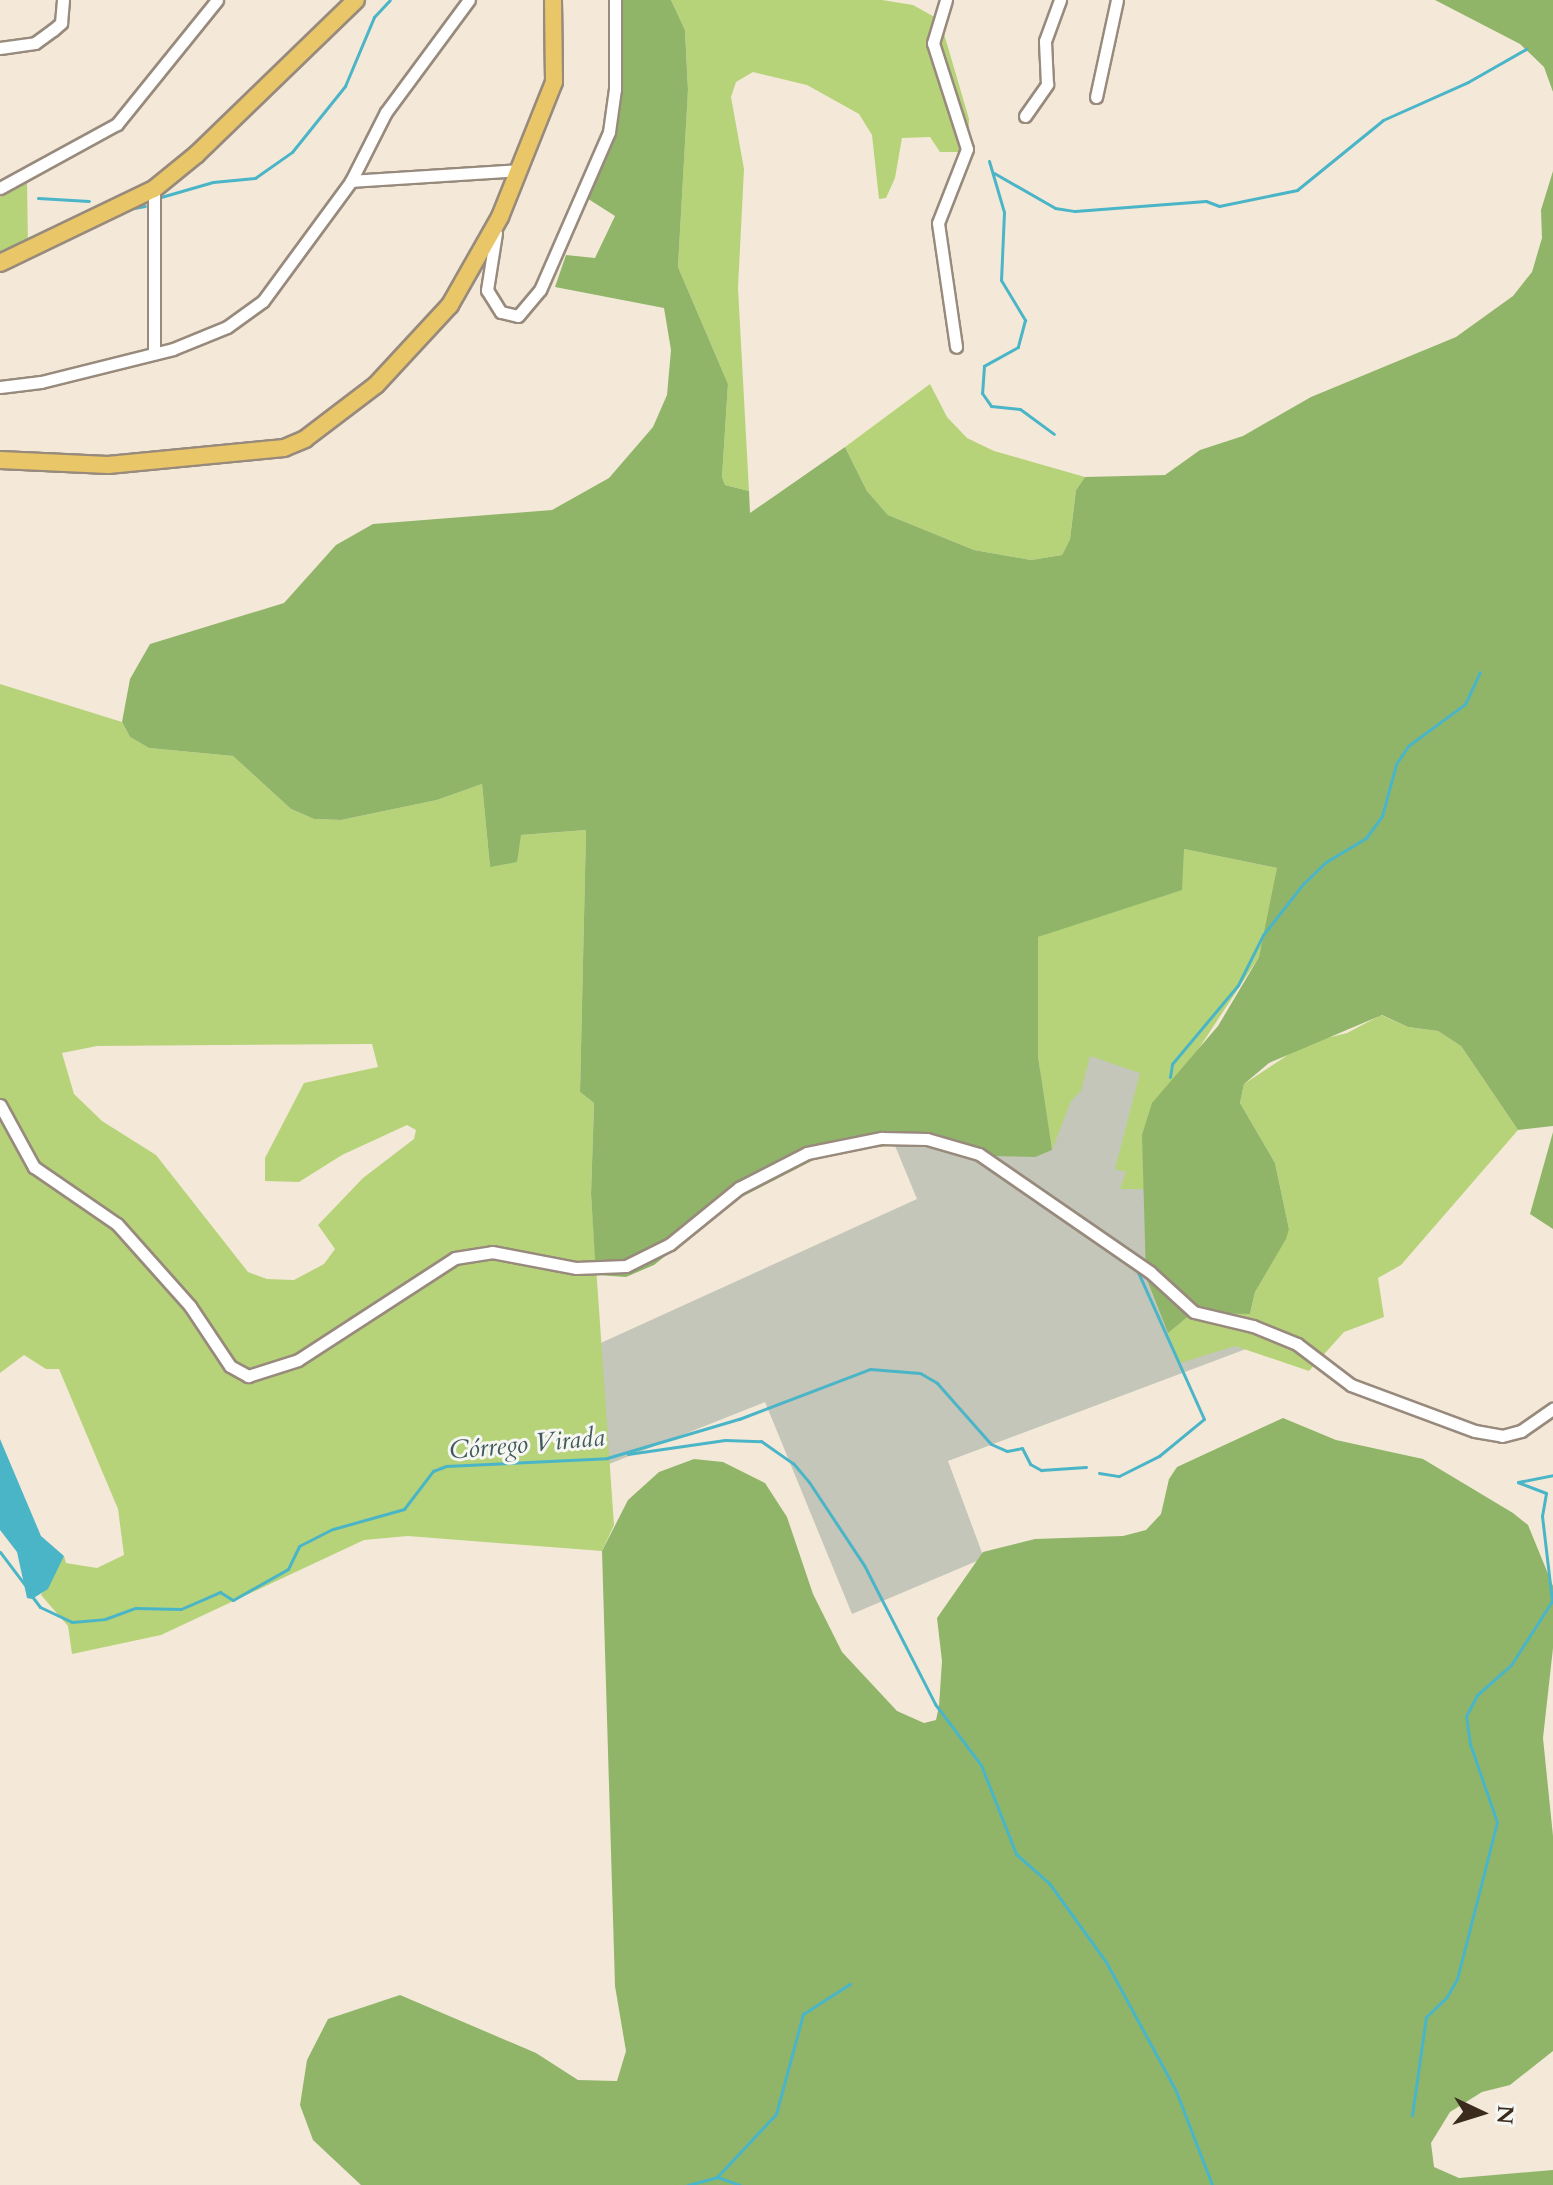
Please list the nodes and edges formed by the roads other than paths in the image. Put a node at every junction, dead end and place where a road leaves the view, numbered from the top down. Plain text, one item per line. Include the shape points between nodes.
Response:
1 (63, 0) edge
2 (217, 0) edge
3 (356, 0) edge
4 (469, 0) edge
5 (615, 0) edge
6 (946, 0) edge
7 (1060, 0) edge
8 (1117, 0) edge
9 (552, 3) edge
10 (0, 48) edge
11 (1096, 97) dead end
12 (1025, 116) dead end
13 (520, 170) junction
14 (351, 181) junction
15 (0, 188) edge
16 (154, 189) junction
17 (500, 217) junction
18 (0, 263) edge
19 (956, 347) dead end
20 (154, 353) junction
21 (0, 387) edge
22 (0, 460) edge
23 (0, 1105) edge
24 (1553, 1409) edge

1 - 10 street via 61,23 35,43
2 - 15 street via 117,124
3 - 16 main road
4 - 14 street via 386,112
5 - 17 street via 615,89 609,132 540,290 518,316 501,312 487,290
6 - 19 street via 933,43 967,149 938,223
7 - 12 street via 1045,41 1047,84
8 - 11 street
9 - 13 main road via 554,82
13 - 14 street
13 - 17 main road
14 - 20 street via 263,301 227,327
16 - 18 main road
16 - 20 street
17 - 22 main road via 436,323 376,385 305,439 261,453 134,464
20 - 21 street
23 - 24 street via 34,1167 117,1224 190,1306 230,1366 248,1376 298,1360 455,1258 492,1252 576,1268 626,1266 670,1244 739,1188 807,1153 881,1138 927,1139 979,1154 1150,1272 1201,1316 1253,1326 1297,1344 1351,1385 1502,1436 1521,1431

